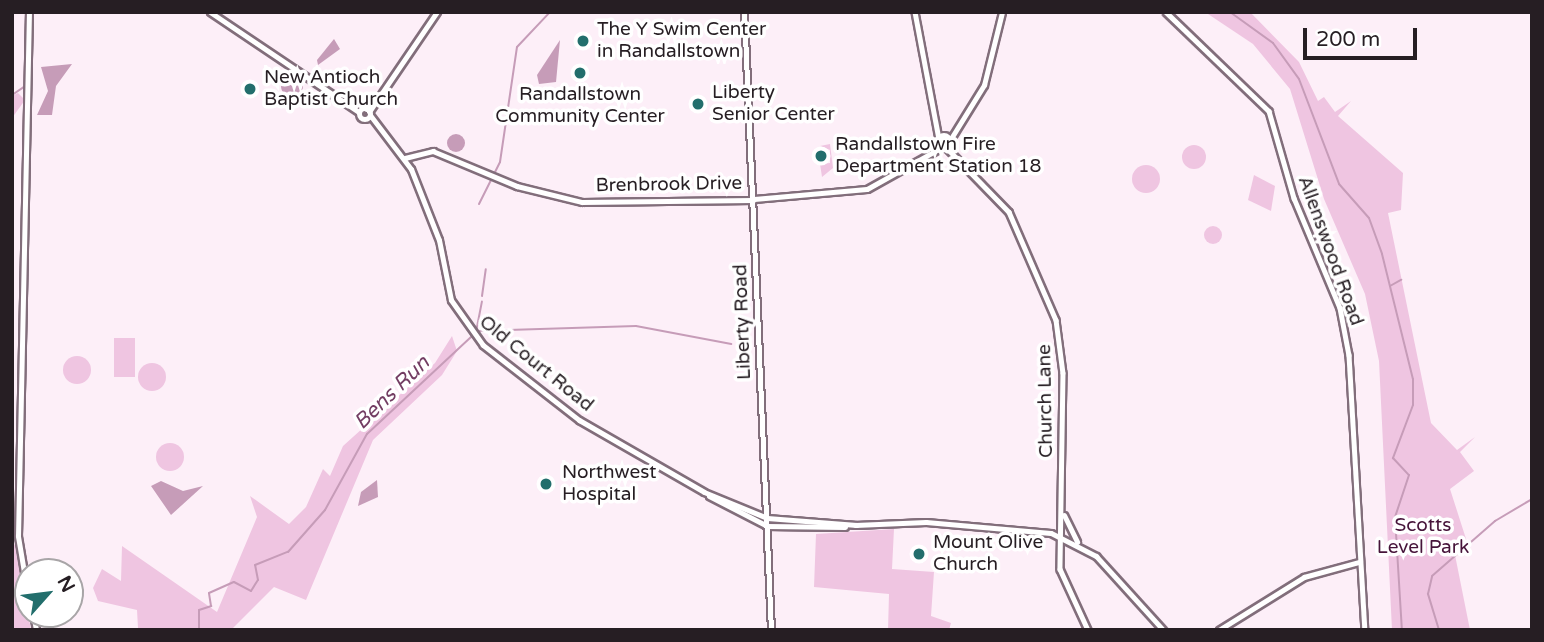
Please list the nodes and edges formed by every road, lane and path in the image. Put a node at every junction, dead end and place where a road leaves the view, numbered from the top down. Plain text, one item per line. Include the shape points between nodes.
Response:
1 (29, 12) edge
2 (210, 12) edge
3 (437, 12) edge
4 (744, 12) edge
5 (915, 12) edge
6 (1002, 12) edge
7 (1166, 12) edge
8 (366, 113) junction
9 (944, 141) junction
10 (405, 158) junction
11 (754, 200) junction
12 (704, 492) junction
13 (1064, 515) junction
14 (767, 518) junction
15 (857, 525) junction
16 (767, 526) junction
17 (1062, 537) junction
18 (1079, 544) junction
19 (22, 558) edge
20 (1359, 562) junction
21 (771, 630) edge
22 (1088, 630) edge
23 (1163, 630) edge
24 (1219, 630) edge
25 (1365, 630) edge

1 - 19 main road via 18,536
2 - 8 main road, Old Court Road
3 - 8 street
4 - 11 main road, Liberty Road
5 - 9 street, Church Lane via 935,125
6 - 9 main road, Brenbrook Drive via 989,71 957,128
7 - 20 street, Allenswood Road via 1269,111 1294,198 1335,293 1349,355
8 - 10 main road, Old Court Road
9 - 11 main road, Brenbrook Drive via 933,153 860,191
9 - 13 street, Church Lane via 1014,219 1056,320 1063,373 1057,439
10 - 11 street, Brenbrook Drive via 433,151 490,175 599,203
10 - 12 main road, Old Court Road via 435,229 450,300 473,336 579,420
11 - 14 main road, Liberty Road
12 - 14 main road, Old Court Road
12 - 16 main road, Old Court Road
13 - 17 street, Church Lane
13 - 18 main road
14 - 15 main road, Old Court Road
14 - 16 main road, Liberty Road
15 - 16 main road, Old Court Road
15 - 17 main road, Old Court Road via 1007,527
16 - 21 main road, Liberty Road
17 - 18 main road, Old Court Road
17 - 22 street, Church Lane via 1062,579
18 - 23 main road, Old Court Road
20 - 24 street via 1304,576
20 - 25 street, Allenswood Road

